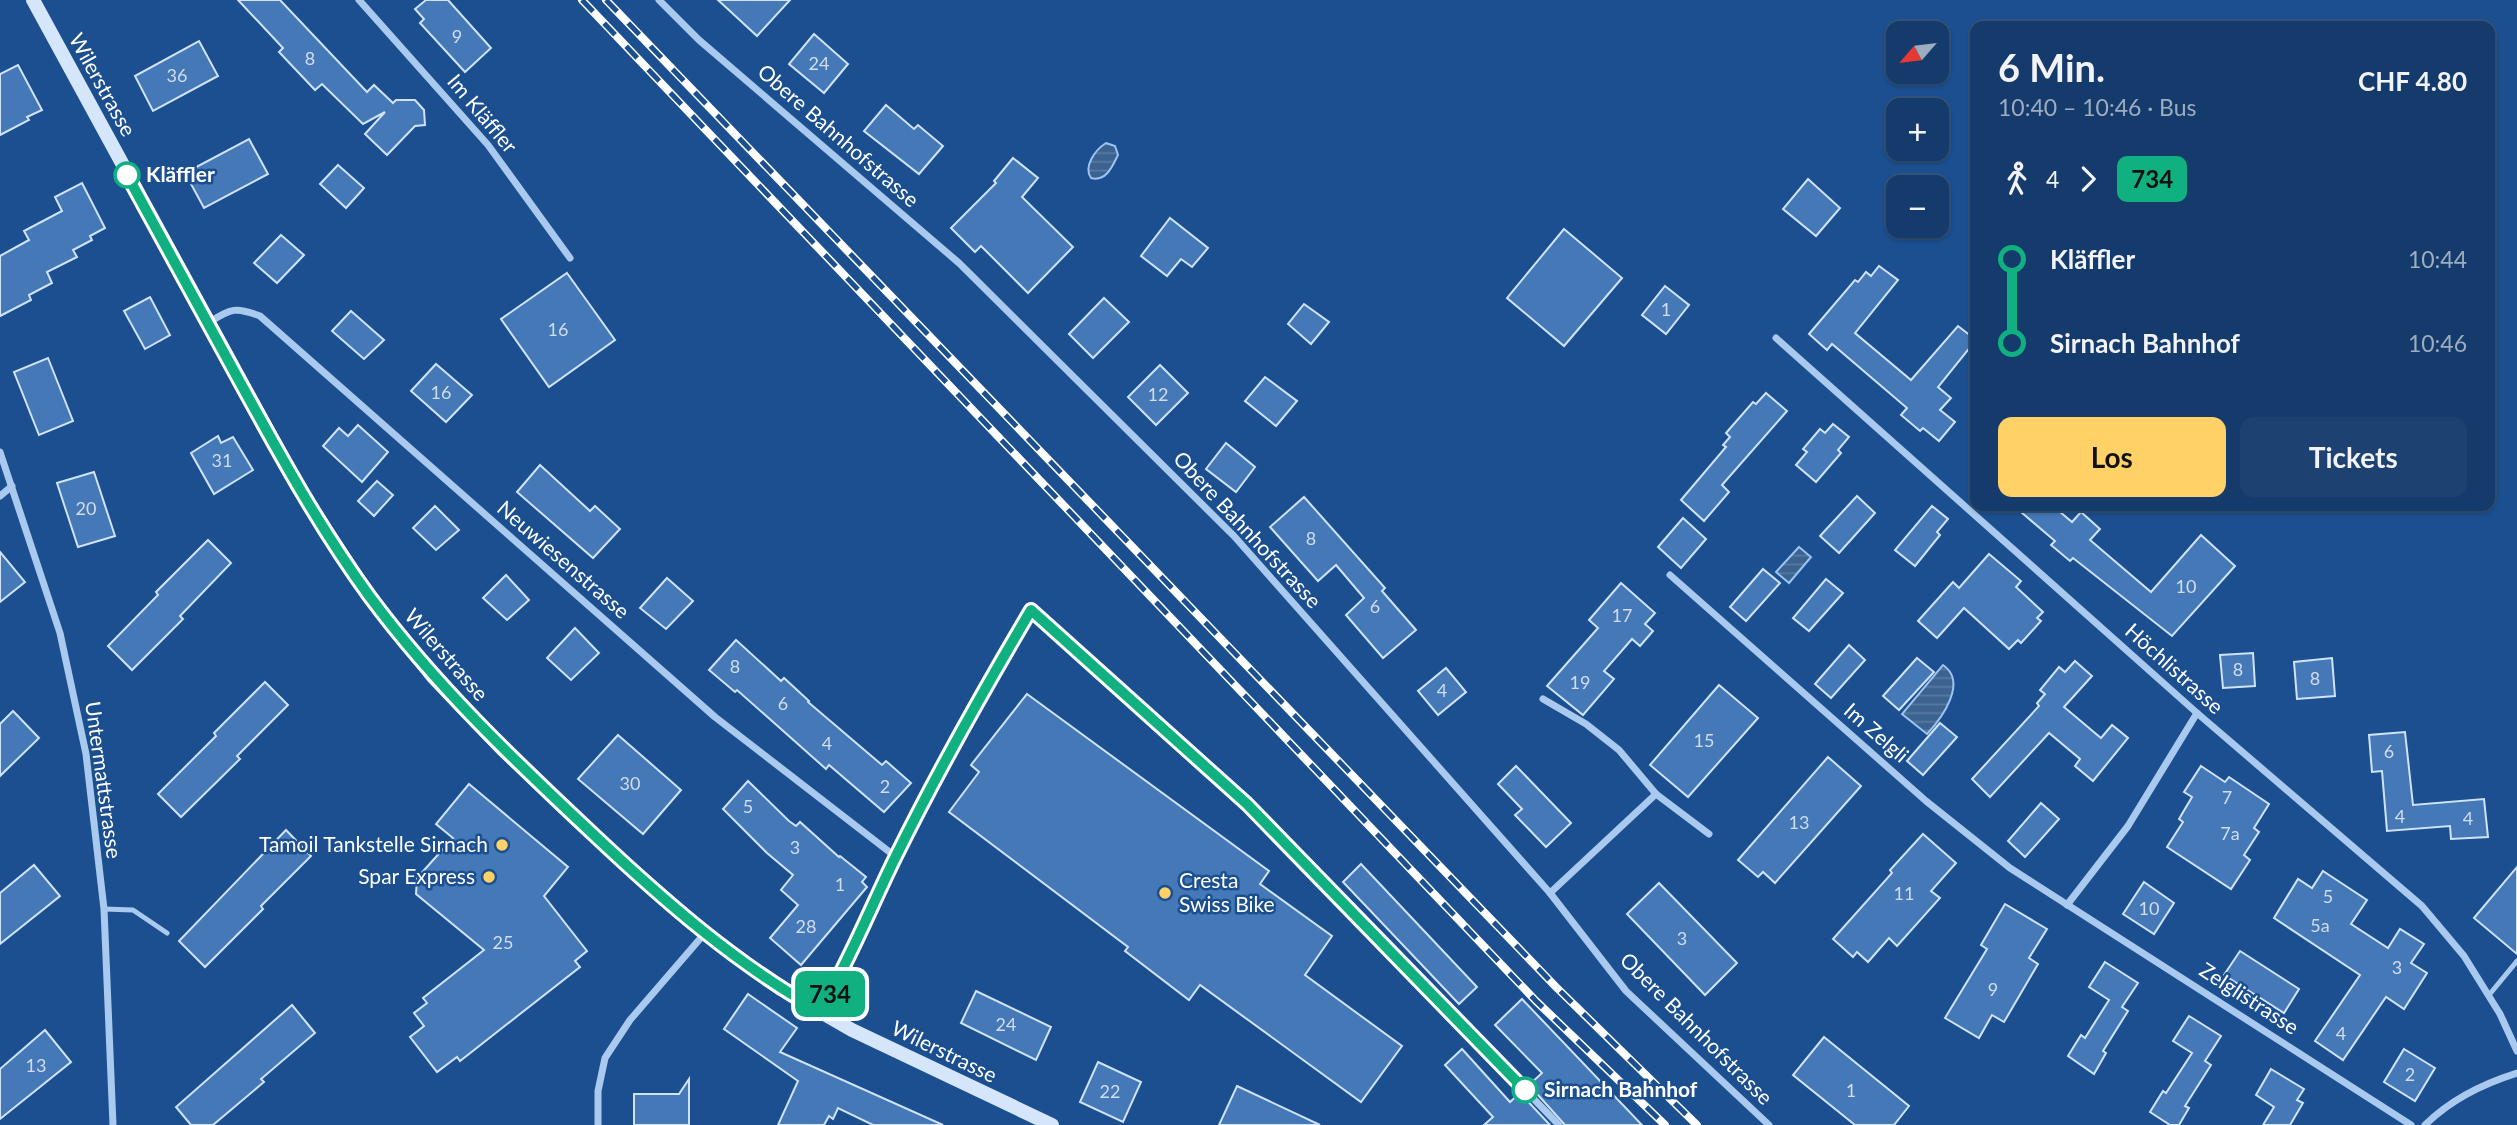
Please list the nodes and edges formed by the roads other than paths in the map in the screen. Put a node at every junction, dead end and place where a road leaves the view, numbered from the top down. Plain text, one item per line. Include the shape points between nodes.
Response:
1 (33, 0) edge
2 (359, 0) edge
3 (659, 0) edge
4 (570, 258) dead end
5 (208, 323) junction
6 (1776, 338) dead end
7 (0, 452) edge
8 (12, 486) junction
9 (0, 496) edge
10 (1970, 511) edge
11 (1970, 511) edge
12 (1670, 575) dead end
13 (1543, 699) dead end
14 (2197, 713) junction
15 (1656, 793) junction
16 (1710, 834) dead end
17 (895, 857) junction
18 (1550, 893) junction
19 (2067, 905) junction
20 (104, 909) junction
21 (167, 933) dead end
22 (705, 933) junction
23 (2517, 961) edge
24 (2488, 995) junction
25 (820, 1011) junction
26 (2517, 1051) edge
27 (2517, 1073) edge
28 (113, 1125) edge
29 (598, 1125) edge
30 (1052, 1125) edge
31 (1559, 1125) edge
32 (1769, 1125) edge
33 (2411, 1125) edge
34 (2425, 1125) edge

1 - 5 main road, Wilerstrasse
2 - 4 street, Im Kläffler via 488,145
3 - 18 street, Obere Bahnhofstrasse via 699,40 959,264 1234,536
5 - 17 street, Neuwiesenstrasse via 241,309 260,316 715,717
5 - 22 main road, Wilerstrasse via 310,506 370,597 433,677 503,750
6 - 11 street, Höchlistrasse
7 - 8 street, Untermattstrasse
8 - 9 street
8 - 20 street, Untermattstrasse via 63,645 86,754
10 - 14 street, Höchlistrasse
12 - 19 street, Im Zelgli via 1926,801 2010,868
13 - 15 street via 1619,750
14 - 19 street via 2128,826
14 - 24 street, Höchlistrasse via 2422,906 2464,956
15 - 16 street
15 - 18 street
17 - 25 street
17 - 31 street via 1031,610 1247,804
18 - 32 street, Obere Bahnhofstrasse via 1626,991
19 - 33 street, Zelglistrasse
20 - 21 lane via 134,910
20 - 28 street, Untermattstrasse
22 - 25 main road, Wilerstrasse via 781,989
22 - 29 street via 630,1020 605,1058 598,1091
23 - 24 lane
24 - 26 street, Höchlistrasse
25 - 30 main road, Wilerstrasse via 934,1071
27 - 34 street via 2462,1095

